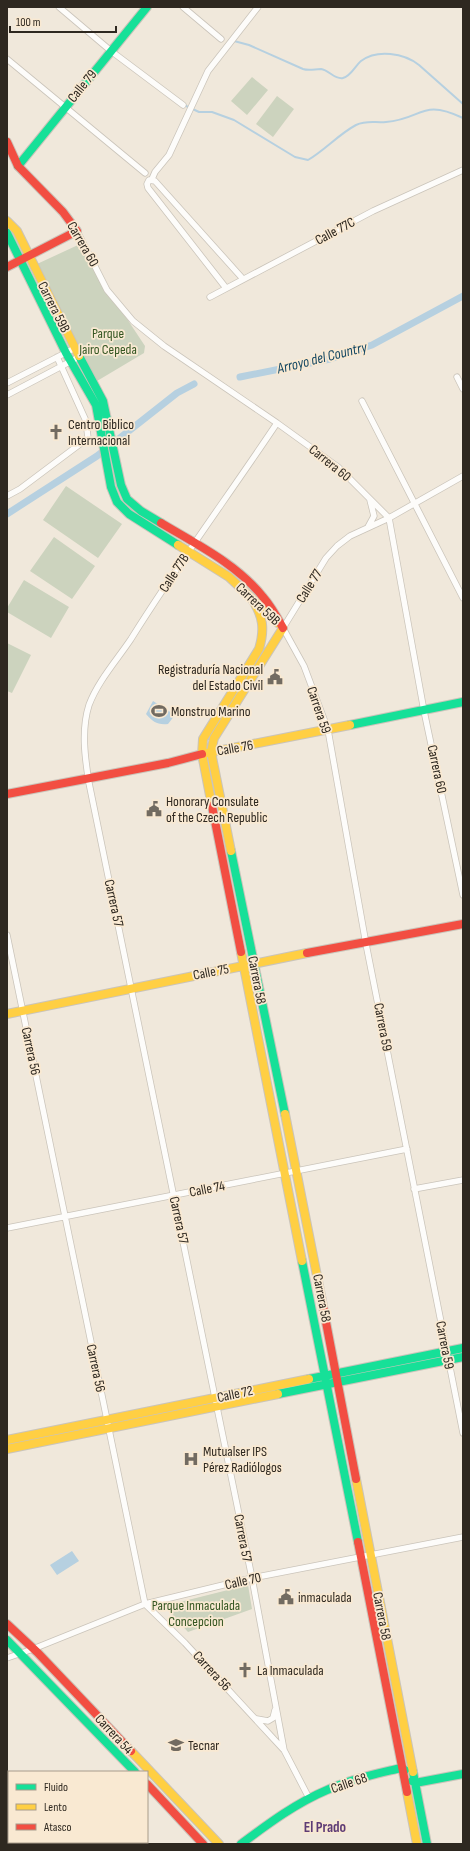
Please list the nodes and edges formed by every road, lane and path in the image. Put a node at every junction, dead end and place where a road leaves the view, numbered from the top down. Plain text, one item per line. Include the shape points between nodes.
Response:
1 (59, 7) edge
2 (147, 7) edge
3 (182, 7) edge
4 (258, 7) edge
5 (221, 39) dead end
6 (111, 51) junction
7 (7, 58) edge
8 (183, 105) dead end
9 (65, 107) junction
10 (7, 142) edge
11 (18, 166) junction
12 (463, 170) edge
13 (145, 173) dead end
14 (152, 179) junction
15 (7, 220) edge
16 (77, 232) junction
17 (7, 233) edge
18 (30, 256) junction
19 (22, 260) junction
20 (7, 267) edge
21 (243, 279) junction
22 (226, 288) junction
23 (210, 297) dead end
24 (75, 348) junction
25 (66, 353) junction
26 (57, 357) junction
27 (79, 357) junction
28 (71, 361) junction
29 (62, 365) junction
30 (457, 377) dead end
31 (7, 383) edge
32 (463, 389) edge
33 (7, 395) edge
34 (362, 401) dead end
35 (278, 423) junction
36 (463, 476) edge
37 (366, 494) junction
38 (7, 496) edge
39 (414, 504) junction
40 (389, 518) junction
41 (367, 527) junction
42 (191, 547) junction
43 (463, 598) edge
44 (252, 599) junction
45 (283, 628) junction
46 (463, 702) edge
47 (424, 711) junction
48 (328, 730) junction
49 (85, 731) joint
50 (211, 752) junction
51 (202, 754) junction
52 (88, 778) junction
53 (7, 794) edge
54 (229, 841) junction
55 (219, 844) junction
56 (231, 850) junction
57 (221, 853) junction
58 (463, 895) edge
59 (463, 924) edge
60 (7, 935) edge
61 (366, 944) junction
62 (254, 963) junction
63 (243, 966) junction
64 (131, 988) junction
65 (23, 1011) junction
66 (7, 1014) edge
67 (407, 1149) junction
68 (296, 1171) junction
69 (285, 1174) junction
70 (463, 1180) edge
71 (414, 1189) junction
72 (174, 1195) junction
73 (65, 1217) junction
74 (7, 1228) edge
75 (316, 1267) junction
76 (304, 1269) junction
77 (463, 1348) edge
78 (447, 1351) junction
79 (463, 1357) edge
80 (448, 1360) junction
81 (337, 1373) junction
82 (326, 1375) junction
83 (339, 1382) junction
84 (327, 1384) junction
85 (215, 1398) junction
86 (216, 1407) junction
87 (106, 1419) junction
88 (108, 1428) junction
89 (463, 1433) edge
90 (7, 1440) edge
91 (7, 1449) edge
92 (463, 1537) edge
93 (370, 1555) junction
94 (360, 1556) junction
95 (252, 1578) junction
96 (145, 1604) junction
97 (7, 1624) edge
98 (7, 1640) edge
99 (34, 1649) junction
100 (22, 1654) junction
101 (7, 1658) edge
102 (276, 1710) junction
103 (255, 1718) junction
104 (284, 1750) junction
105 (401, 1768) junction
106 (134, 1771) edge
107 (463, 1774) edge
108 (416, 1783) junction
109 (148, 1785) edge
110 (309, 1798) junction
111 (204, 1844) edge
112 (219, 1844) edge
113 (241, 1844) edge
114 (417, 1844) edge
115 (428, 1844) edge

1 - 6 street
2 - 6 street, Calle 79
3 - 5 street
4 - 14 street via 208,71 169,155
6 - 8 street
6 - 9 street, Calle 79
7 - 9 street
9 - 11 street, Calle 79
9 - 13 street
10 - 11 street, Carrera 60
11 - 16 street, Carrera 60 via 63,212
12 - 21 street, Calle 77C via 373,211
14 - 21 street
14 - 22 street via 147,182 148,188
15 - 18 street, Carrera 59B via 17,231
16 - 18 street
16 - 35 street, Carrera 60 via 107,290 133,321 164,346
17 - 19 street, Carrera 59B
18 - 19 street
18 - 24 street, Carrera 59B
19 - 20 street
19 - 25 street, Carrera 59B
21 - 22 street, Calle 77C
22 - 23 street, Calle 77C
24 - 25 street
24 - 27 street, Carrera 59B
25 - 26 street
25 - 28 street, Carrera 59B
26 - 29 street
26 - 31 street
27 - 28 street
27 - 42 street, Carrera 59B via 104,402 114,458 127,498
28 - 29 street
28 - 42 street, Carrera 59B via 96,406 111,487 117,502 128,514
29 - 33 street
29 - 38 street via 86,421 88,438
30 - 32 street
34 - 39 street
35 - 37 street, Carrera 60 via 338,467
35 - 42 street, Calle 77B
36 - 39 street, Calle 77
37 - 40 street, Carrera 60
37 - 41 street via 374,516
39 - 40 street, Calle 77
39 - 43 street
40 - 41 street, Calle 77
40 - 47 street, Carrera 60
41 - 45 street, Calle 77 via 337,546 326,558
42 - 44 street, Carrera 59B
42 - 45 street, Carrera 59B via 237,572 256,588
42 - 49 street, Calle 77B via 102,680 90,705
44 - 45 street, Carrera 59B
44 - 51 street via 261,613 264,635 259,649 203,739
45 - 48 street, Carrera 59 via 304,666
45 - 50 street, Calle 77 via 214,738
46 - 47 street, Calle 76
47 - 48 street, Calle 76
47 - 58 street, Carrera 60
48 - 50 street, Calle 76
48 - 61 street, Carrera 59
49 - 52 street, Carrera 57
50 - 51 street, Calle 76
50 - 54 street, Carrera 58
51 - 52 street, Calle 76
51 - 55 street, Carrera 58
52 - 53 street, Calle 76
52 - 64 street, Carrera 57
54 - 55 street
54 - 56 street, Carrera 58
55 - 57 street, Carrera 58
56 - 57 street
56 - 62 street, Carrera 58
57 - 63 street, Carrera 58
59 - 61 street, Calle 75
60 - 65 street, Carrera 56
61 - 62 street, Calle 75
61 - 67 street, Carrera 59
62 - 63 street, Calle 75
62 - 68 street, Carrera 58
63 - 64 street, Calle 75
63 - 69 street, Carrera 58
64 - 65 street, Calle 75
64 - 72 street, Carrera 57
65 - 66 street, Calle 75
65 - 73 street, Carrera 56
67 - 68 street, Calle 74
67 - 71 street, Carrera 59
68 - 69 street, Calle 74
68 - 75 street, Carrera 58
69 - 72 street, Calle 74
69 - 76 street, Carrera 58
70 - 71 street
71 - 78 street, Carrera 59
72 - 73 street, Calle 74
72 - 85 street, Carrera 57
73 - 74 street, Calle 74
73 - 87 street, Carrera 56
75 - 76 street
75 - 81 street, Carrera 58
76 - 82 street, Carrera 58
77 - 78 street, Calle 72
78 - 80 street, Carrera 59
78 - 81 street, Calle 72
79 - 80 street, Calle 72
80 - 83 street, Calle 72
80 - 89 street, Carrera 59
81 - 82 street, Calle 72
81 - 83 street, Carrera 58
82 - 84 street, Carrera 58
82 - 85 street, Calle 72
83 - 84 street, Calle 72
83 - 93 street, Carrera 58
84 - 86 street, Calle 72
84 - 94 street, Carrera 58
85 - 86 street, Carrera 57
85 - 87 street, Calle 72
86 - 88 street, Calle 72
86 - 95 street, Carrera 57
87 - 88 street, Carrera 56
87 - 90 street, Calle 72
88 - 91 street, Calle 72
88 - 96 street, Carrera 56
92 - 93 street, Calle 70
93 - 94 street, Calle 70
93 - 108 street, Carrera 58
94 - 95 street, Calle 70
94 - 105 street, Carrera 58
95 - 96 street, Calle 70
95 - 102 street, Carrera 57
96 - 99 street, Calle 70
96 - 103 street, Carrera 56 via 185,1642
97 - 99 street, Carrera 54
98 - 100 street, Carrera 54
99 - 100 street, Calle 70
99 - 112 street, Carrera 54
100 - 101 street, Calle 70
100 - 106 street, Carrera 54
102 - 103 street via 273,1718 268,1721
102 - 104 street, Carrera 57
103 - 104 street, Carrera 56
104 - 110 street, Carrera 57
105 - 108 street via 406,1771 410,1780
105 - 110 street, Calle 68 via 341,1784
105 - 114 street, Carrera 58
107 - 108 street
108 - 115 street, Carrera 58
109 - 111 street
110 - 113 street, Calle 68

